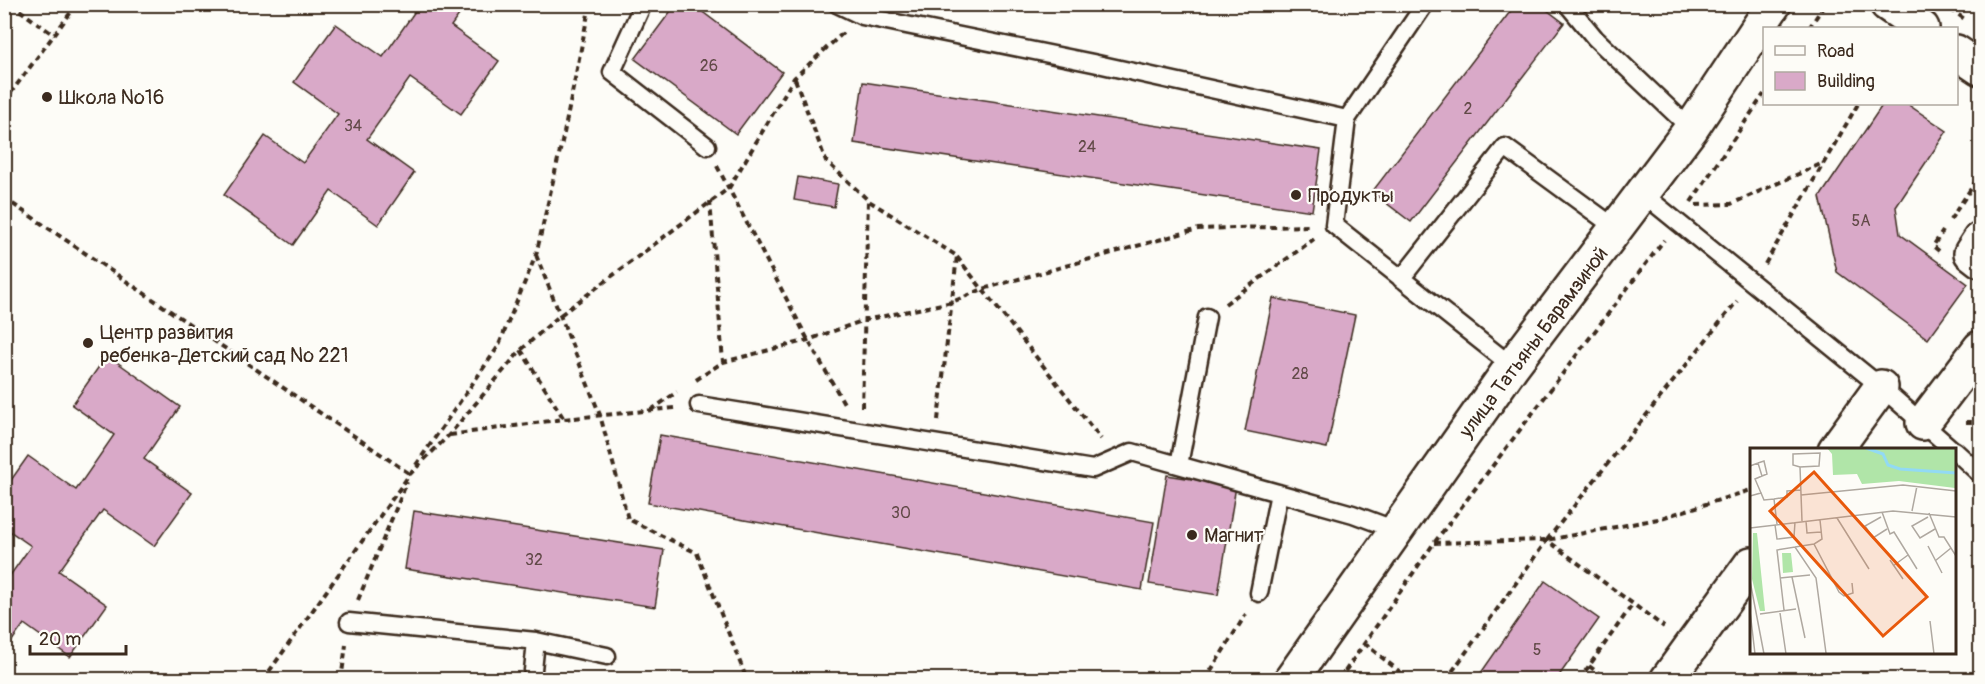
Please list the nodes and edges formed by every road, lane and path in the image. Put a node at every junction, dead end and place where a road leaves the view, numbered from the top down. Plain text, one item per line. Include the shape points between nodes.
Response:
1 (11, 4) edge
2 (77, 4) edge
3 (590, 4) edge
4 (643, 4) edge
5 (837, 4) edge
6 (1425, 4) edge
7 (1567, 4) edge
8 (1774, 4) edge
9 (1825, 4) edge
10 (1887, 4) edge
11 (861, 16) junction
12 (1810, 27) edge
13 (1921, 27) edge
14 (54, 35) junction
15 (1958, 53) edge
16 (1980, 68) edge
17 (794, 78) junction
18 (1763, 95) edge
19 (4, 102) edge
20 (1857, 105) edge
21 (1347, 119) junction
22 (1691, 129) junction
23 (707, 146) joint
24 (1824, 162) junction
25 (729, 188) junction
26 (1643, 194) junction
27 (4, 198) edge
28 (710, 201) junction
29 (868, 201) junction
30 (1677, 223) junction
31 (1334, 225) junction
32 (1617, 229) junction
33 (1980, 239) edge
34 (536, 255) junction
35 (957, 256) junction
36 (1980, 260) edge
37 (1401, 279) junction
38 (1753, 282) junction
39 (983, 289) junction
40 (952, 302) junction
41 (559, 316) junction
42 (1207, 317) joint
43 (865, 320) junction
44 (808, 340) junction
45 (1980, 348) edge
46 (521, 350) junction
47 (723, 362) junction
48 (1512, 366) junction
49 (687, 386) dead end
50 (1881, 387) junction
51 (678, 392) dead end
52 (699, 405) joint
53 (651, 410) junction
54 (600, 415) junction
55 (564, 418) junction
56 (1923, 423) junction
57 (861, 431) junction
58 (449, 435) junction
59 (936, 443) junction
60 (1836, 448) edge
61 (1951, 448) edge
62 (1955, 452) edge
63 (1117, 459) junction
64 (1179, 465) junction
65 (410, 474) junction
66 (1980, 474) edge
67 (1750, 490) edge
68 (1279, 493) junction
69 (1396, 530) junction
70 (1547, 540) junction
71 (1434, 543) junction
72 (1750, 565) edge
73 (1259, 594) joint
74 (1633, 604) junction
75 (349, 622) junction
76 (1668, 630) dead end
77 (536, 640) junction
78 (1365, 643) junction
79 (607, 656) dead end
80 (1589, 666) junction
81 (263, 680) edge
82 (341, 680) edge
83 (532, 680) edge
84 (747, 680) edge
85 (1205, 680) edge
86 (1292, 680) edge
87 (1339, 680) edge
88 (1410, 680) edge
89 (1446, 680) edge
90 (1579, 680) edge
91 (1608, 680) edge
92 (1666, 680) edge

1 - 14 path
2 - 14 path
3 - 34 path
4 - 23 lane via 612,72
5 - 11 lane
6 - 21 lane
7 - 22 lane via 1595,38
8 - 22 street, улица Татьяны Барамзиной
9 - 12 path
10 - 13 street
11 - 17 path
11 - 21 lane
14 - 19 path
15 - 16 street
17 - 25 path
17 - 29 path via 826,161
18 - 24 path via 1689,205 1731,204
20 - 24 path
21 - 31 lane
22 - 26 street, улица Татьяны Барамзиной
23 - 25 path
24 - 38 path
25 - 28 path
25 - 44 path
26 - 30 lane
26 - 32 street, улица Татьяны Барамзиной
27 - 65 path
28 - 41 path
28 - 47 path
29 - 35 path
29 - 43 path
30 - 38 lane
30 - 71 path
31 - 37 lane
31 - 39 path via 1198,229
31 - 42 path
32 - 37 lane via 1505,147
32 - 48 street, улица Татьяны Барамзиной
33 - 36 street via 1971,254
34 - 41 path
34 - 65 path via 498,347
35 - 39 path
35 - 40 path
37 - 48 lane
38 - 50 lane
38 - 70 path
39 - 40 path
39 - 63 path
40 - 43 path
40 - 59 path
41 - 46 path
41 - 54 path
42 - 64 lane
43 - 44 path
43 - 57 path
44 - 47 path
44 - 57 path
45 - 56 street
46 - 55 path
46 - 58 path
47 - 49 path
48 - 69 street, улица Татьяны Барамзиной
50 - 56 lane
50 - 60 street
51 - 53 path
52 - 53 path
52 - 57 lane
53 - 54 path
54 - 55 path
54 - 84 path via 628,519 697,553
55 - 58 path
56 - 61 lane
57 - 59 lane
58 - 65 path
59 - 63 lane via 1093,469
62 - 66 lane
63 - 64 lane via 1132,452
64 - 68 lane
65 - 75 path
65 - 81 path
67 - 70 path via 1658,519
68 - 69 lane
68 - 73 lane
69 - 86 street, улица Татьяны Барамзиной
70 - 71 path
70 - 74 path
70 - 89 path
71 - 78 path
72 - 92 street
73 - 85 path
74 - 76 path
74 - 80 path
75 - 77 lane
75 - 82 path
77 - 79 lane
77 - 83 lane
78 - 87 path
78 - 88 path
80 - 90 path
80 - 91 path

